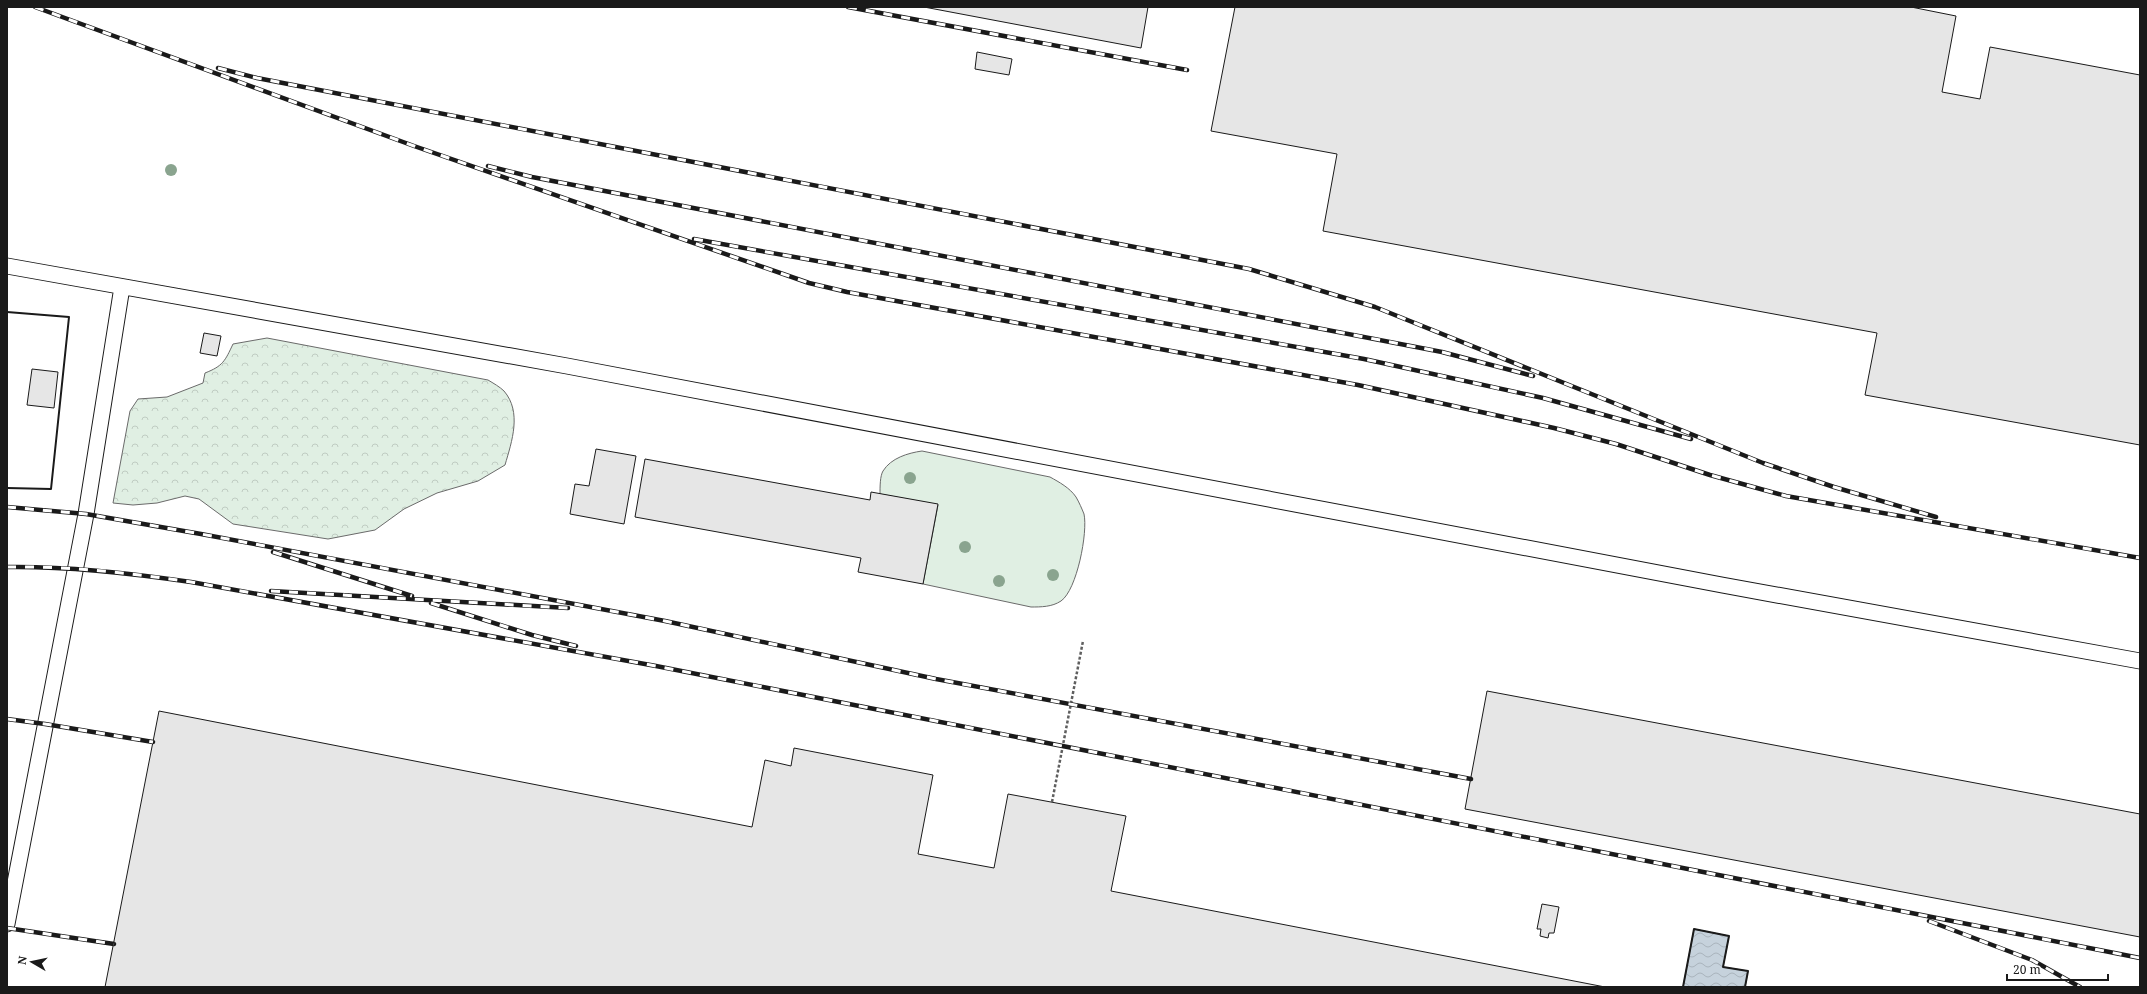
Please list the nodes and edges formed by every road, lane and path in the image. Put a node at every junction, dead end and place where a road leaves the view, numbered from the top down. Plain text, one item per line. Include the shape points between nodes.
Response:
1 (7, 266) edge
2 (122, 287) junction
3 (1083, 641) dead end
4 (2140, 661) edge
5 (1052, 802) dead end
6 (7, 924) edge

1 - 2 lane
2 - 4 lane via 567,366 1698,581
2 - 6 lane via 86,514
3 - 5 path

